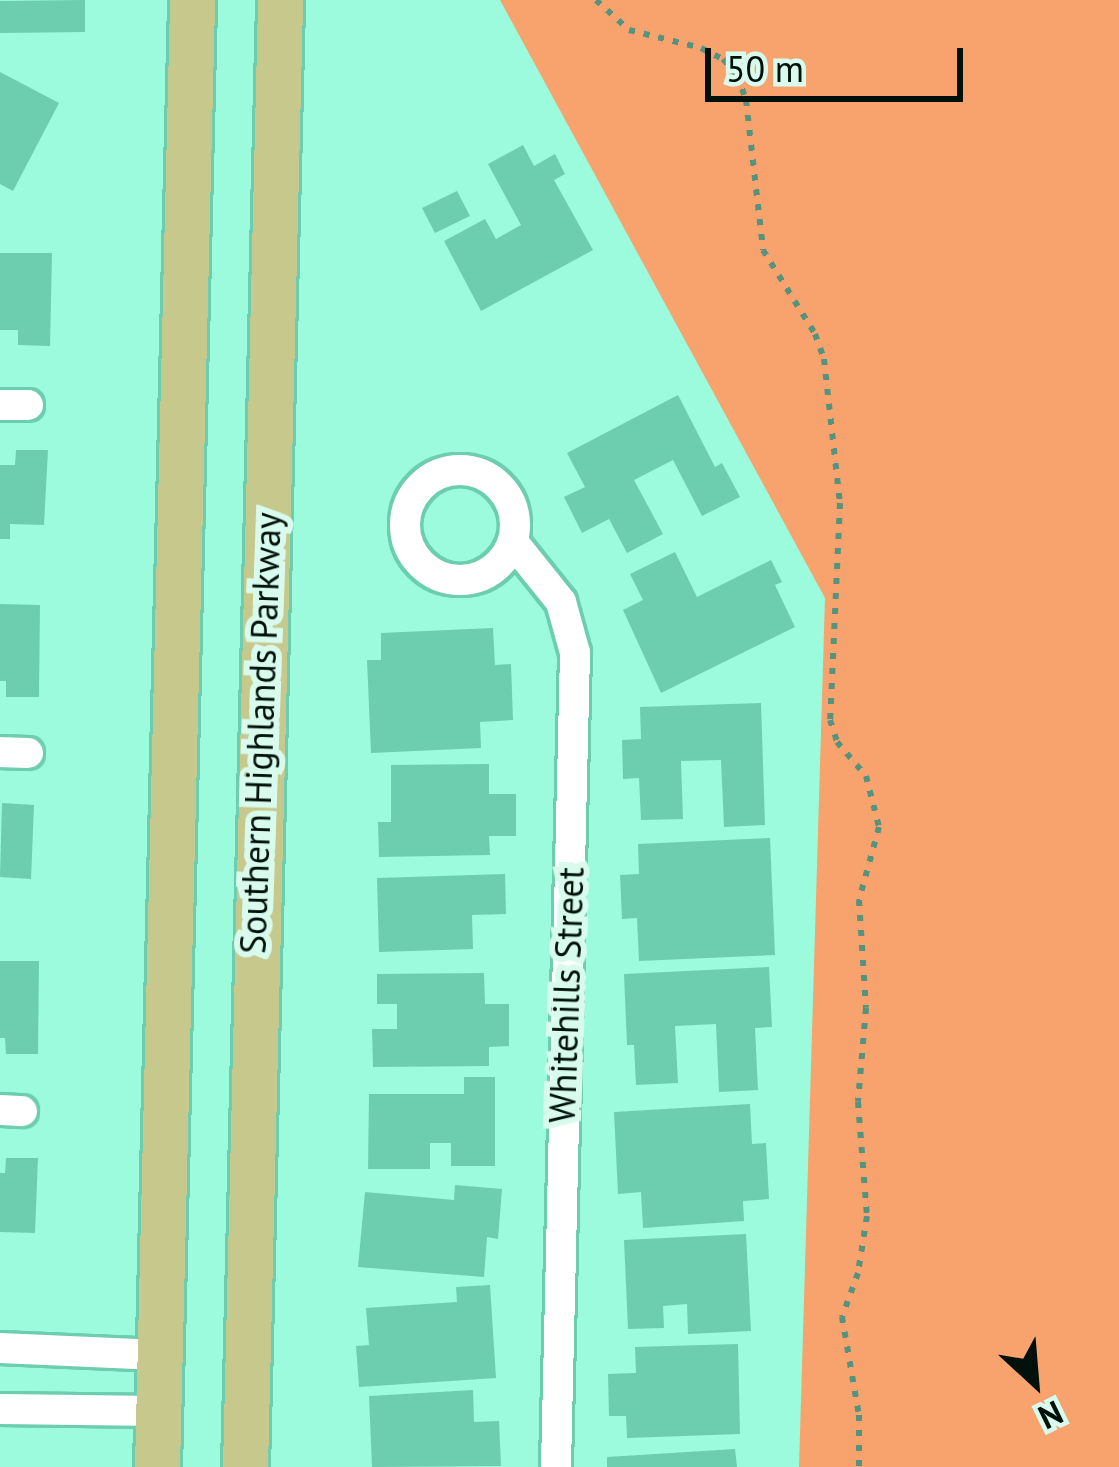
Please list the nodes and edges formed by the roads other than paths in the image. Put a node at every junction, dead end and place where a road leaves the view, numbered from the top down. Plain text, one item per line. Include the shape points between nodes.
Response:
1 (192, 0) edge
2 (280, 0) edge
3 (513, 542) dead end
4 (0, 1348) edge
5 (159, 1355) junction
6 (0, 1409) edge
7 (158, 1411) junction
8 (157, 1467) edge
9 (245, 1467) edge
10 (556, 1467) edge

1 - 5 main road
2 - 9 main road, Southern Highlands Parkway
3 - 10 street, Whitehills Street via 561,602 575,653
4 - 5 street
5 - 7 main road
6 - 7 street
7 - 8 main road

